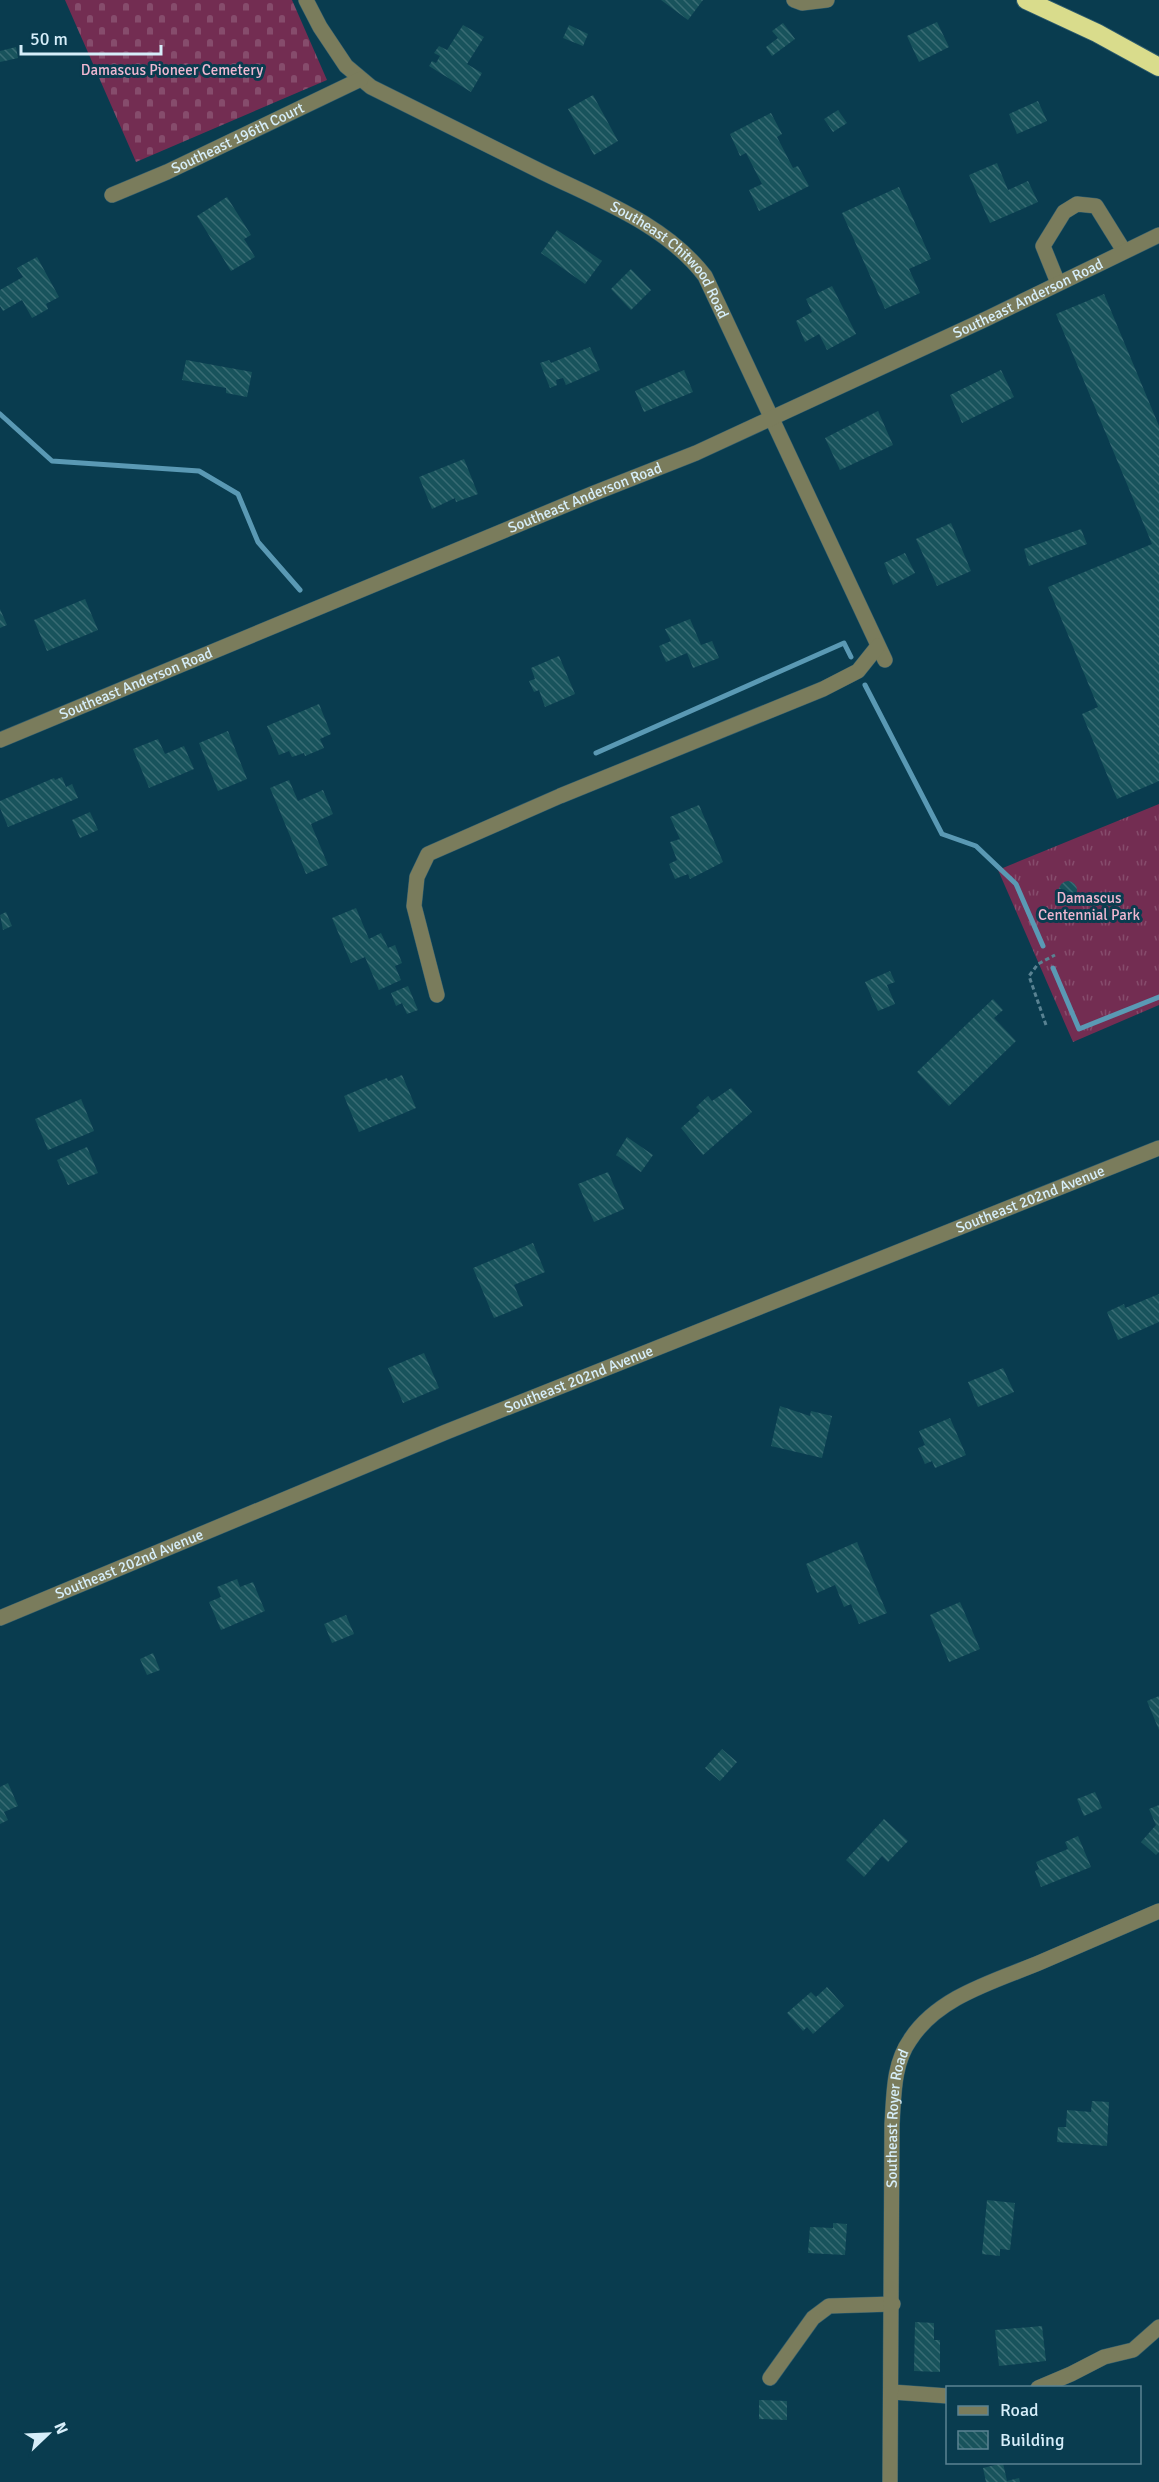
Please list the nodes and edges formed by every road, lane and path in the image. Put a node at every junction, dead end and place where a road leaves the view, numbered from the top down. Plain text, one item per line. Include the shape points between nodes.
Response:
1 (306, 0) edge
2 (794, 0) edge
3 (827, 0) edge
4 (1026, 0) edge
5 (1159, 67) edge
6 (361, 79) junction
7 (112, 195) dead end
8 (1159, 234) edge
9 (1124, 251) junction
10 (1058, 283) junction
11 (772, 419) junction
12 (878, 646) junction
13 (885, 660) dead end
14 (0, 740) edge
15 (1055, 955) dead end
16 (437, 995) dead end
17 (1046, 1025) dead end
18 (1159, 1148) edge
19 (0, 1618) edge
20 (1159, 1911) edge
21 (893, 2304) junction
22 (1159, 2327) edge
23 (770, 2378) dead end
24 (1043, 2386) edge
25 (892, 2392) junction
26 (946, 2396) edge
27 (890, 2482) edge

1 - 6 street, Southeast Chitwood Road via 346,66
2 - 3 street
4 - 5 highway
6 - 7 street, Southeast 196th Court
6 - 11 street, Southeast Chitwood Road via 671,240 705,276
8 - 9 street, Southeast Anderson Road
9 - 10 street, Southeast Anderson Road
9 - 10 street via 1096,206 1077,204 1064,212 1043,246
10 - 11 street, Southeast Anderson Road
11 - 12 street, Southeast Chitwood Road
11 - 14 street, Southeast Anderson Road
12 - 13 street, Southeast Chitwood Road
12 - 16 street via 858,671 823,689 428,854 417,878 414,906
15 - 17 path via 1038,964 1029,976
18 - 19 street, Southeast 202nd Avenue via 446,1432
20 - 21 street, Southeast Royer Road via 953,2000 920,2025 908,2041 896,2078 892,2124
21 - 23 street via 829,2306 813,2318
21 - 25 street, Southeast Royer Road
22 - 24 street via 1133,2350 1104,2357
25 - 26 street
25 - 27 street, Southeast Royer Road

